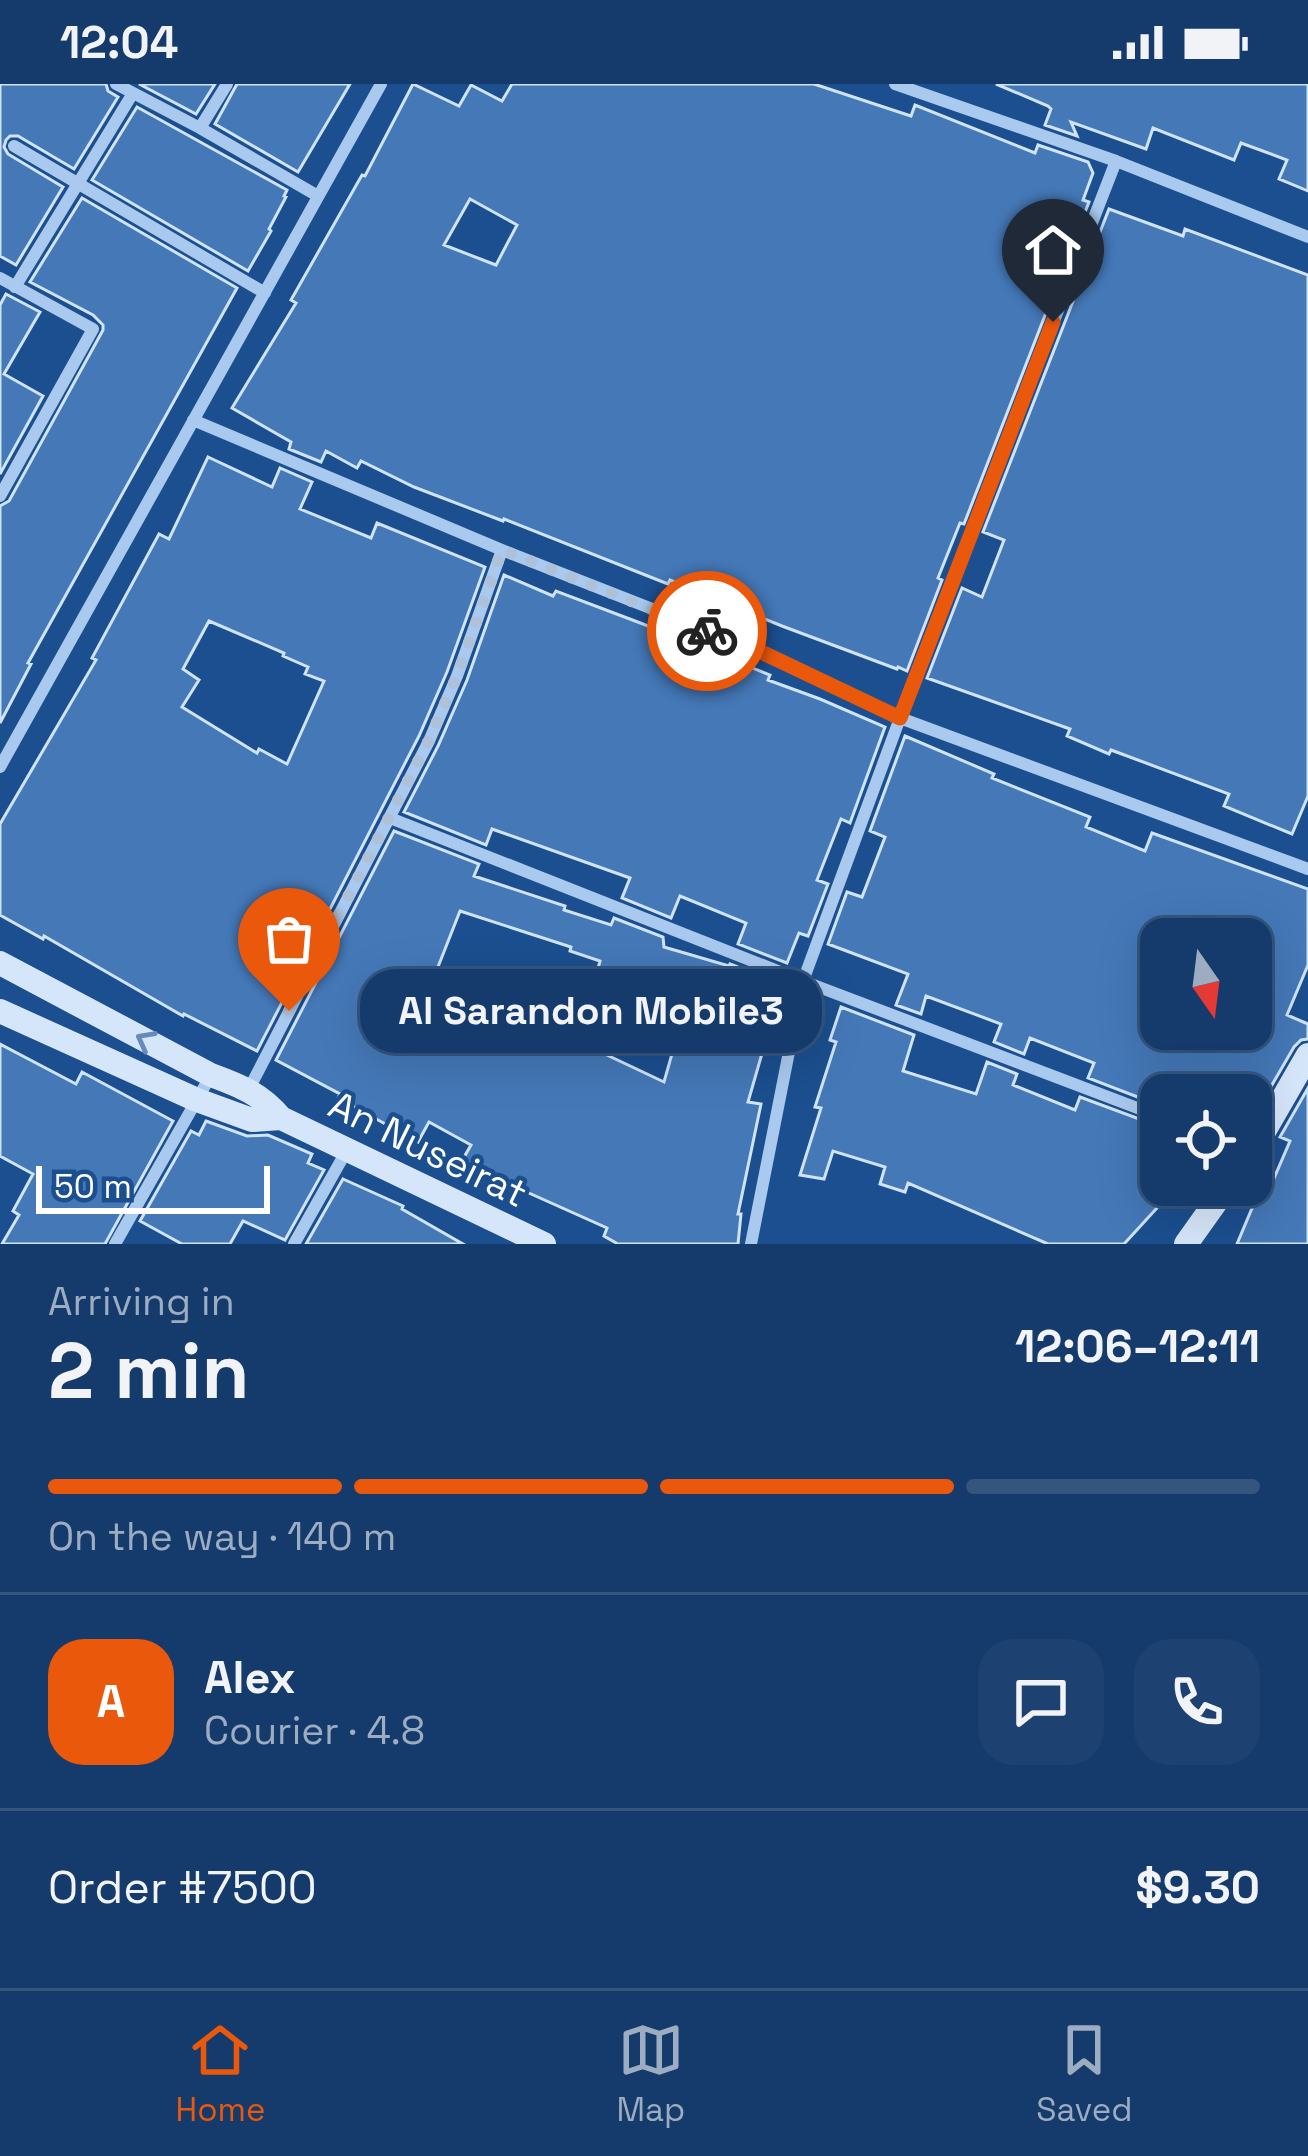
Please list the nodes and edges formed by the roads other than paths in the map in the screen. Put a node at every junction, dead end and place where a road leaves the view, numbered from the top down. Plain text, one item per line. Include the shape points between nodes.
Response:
1 (116, 84) edge
2 (227, 84) edge
3 (381, 84) edge
4 (895, 84) edge
5 (133, 93) junction
6 (200, 128) junction
7 (14, 146) dead end
8 (1116, 161) junction
9 (76, 184) junction
10 (318, 196) junction
11 (1308, 237) edge
12 (0, 278) edge
13 (15, 287) junction
14 (265, 292) junction
15 (193, 420) junction
16 (0, 496) edge
17 (502, 550) junction
18 (900, 718) junction
19 (0, 766) edge
20 (390, 818) junction
21 (1308, 869) edge
22 (0, 963) edge
23 (803, 981) junction
24 (0, 1011) edge
25 (1308, 1055) edge
26 (212, 1075) junction
27 (249, 1088) junction
28 (197, 1100) junction
29 (1140, 1109) edge
30 (1272, 1117) edge
31 (281, 1118) junction
32 (347, 1149) junction
33 (1213, 1206) edge
34 (538, 1243) edge
35 (115, 1244) edge
36 (294, 1244) edge
37 (752, 1244) edge
38 (1186, 1244) edge

1 - 5 street
2 - 6 street
3 - 10 street
4 - 8 street
5 - 6 street
5 - 9 street
6 - 10 street
7 - 9 street
8 - 11 street
8 - 18 street
9 - 13 street
9 - 14 street
10 - 14 street
12 - 13 street
13 - 16 street via 93,329
14 - 15 street
15 - 17 street
15 - 19 street
17 - 18 street via 757,650
17 - 20 street via 457,676
18 - 21 street
18 - 23 street
20 - 23 street
20 - 27 street
26 -> 22 main road, An Nuseirat
23 - 29 street
23 - 37 street
24 - 28 main road, An Nuseirat
25 - 30 main road
26 - 27 main road, An Nuseirat
26 - 28 street
27 - 31 main road, An Nuseirat
28 - 31 main road, An Nuseirat via 252,1120
28 - 35 street
31 - 32 main road, An Nuseirat
32 - 34 main road, An Nuseirat
32 - 36 street
33 - 38 main road

